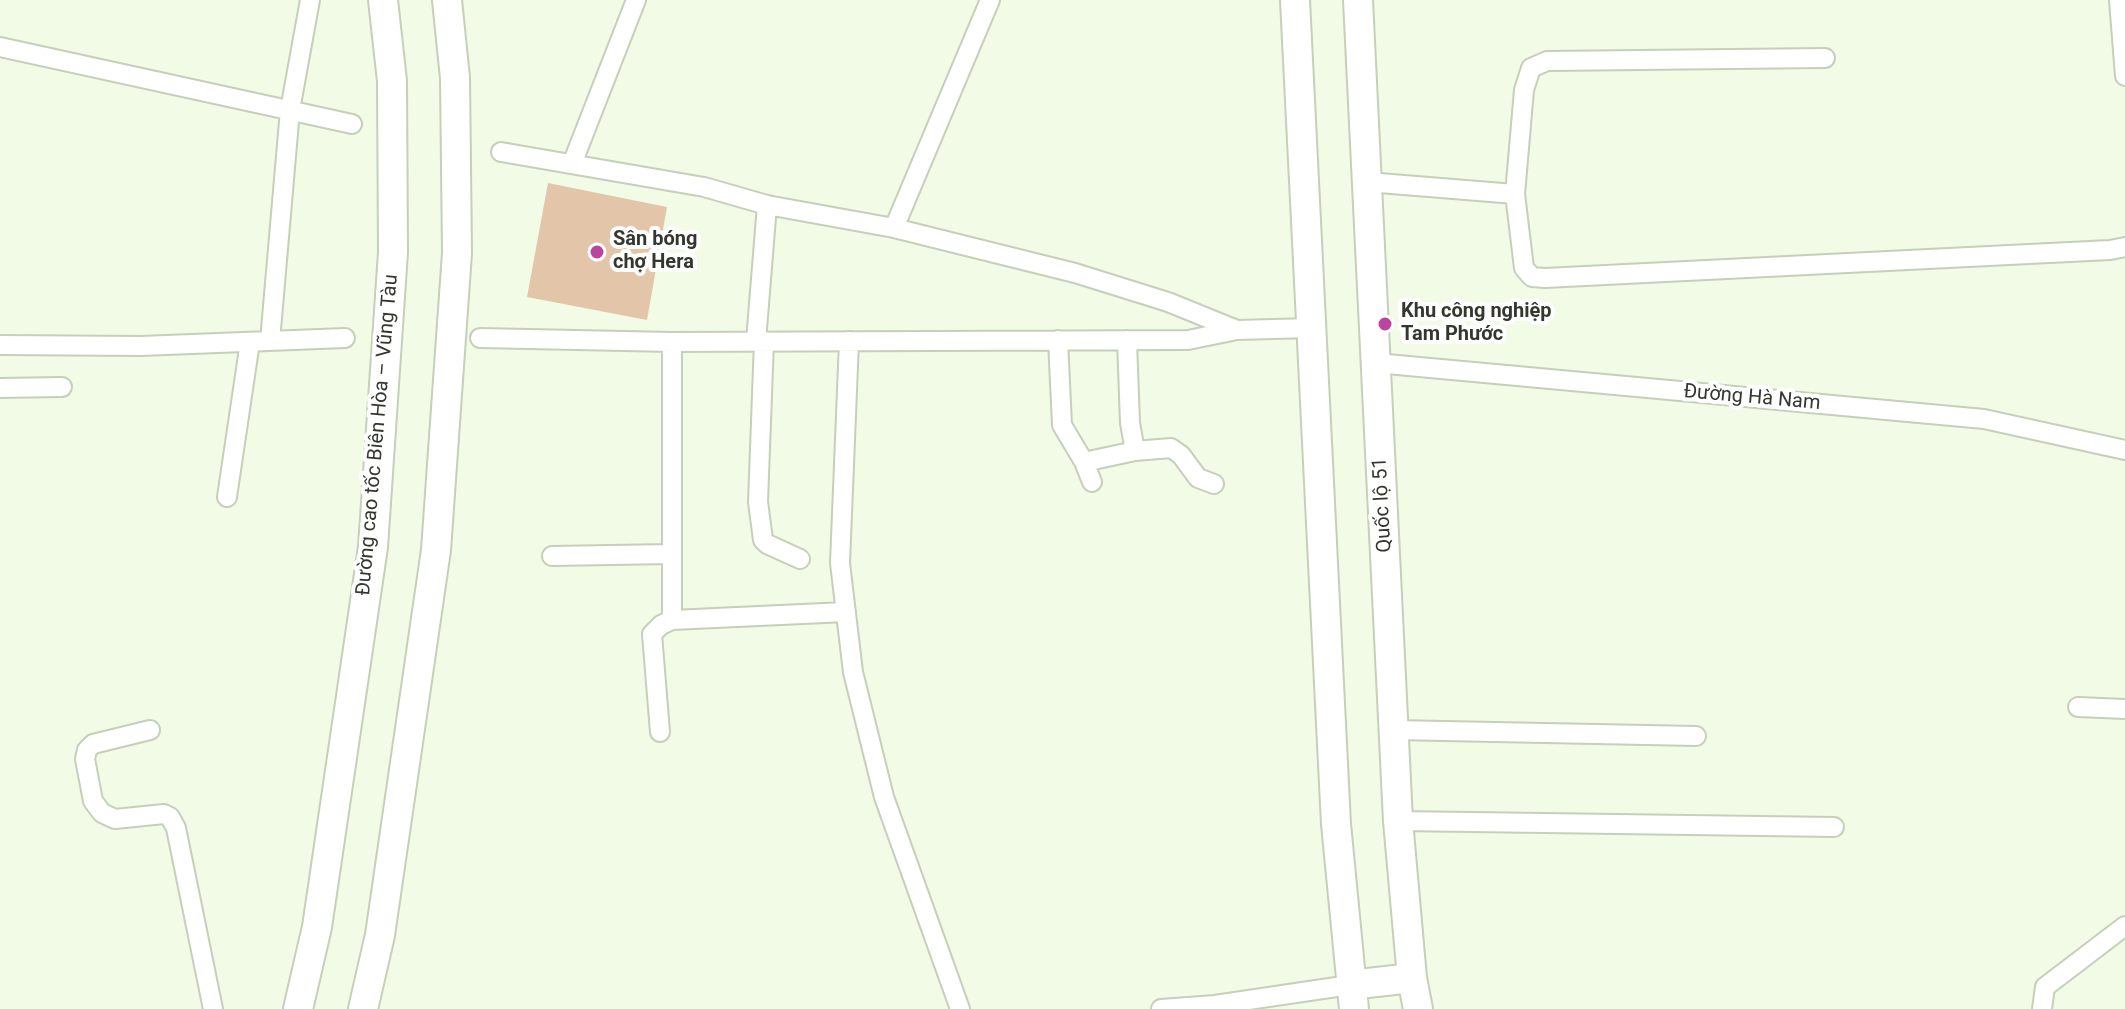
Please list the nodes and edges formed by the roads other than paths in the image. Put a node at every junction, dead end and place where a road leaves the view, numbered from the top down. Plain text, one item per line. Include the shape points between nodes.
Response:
1 (310, 0) edge
2 (383, 0) edge
3 (447, 0) edge
4 (636, 0) edge
5 (990, 0) edge
6 (1295, 0) edge
7 (1358, 0) edge
8 (2119, 0) edge
9 (0, 47) edge
10 (1825, 58) dead end
11 (2125, 76) edge
12 (290, 110) junction
13 (352, 124) dead end
14 (501, 152) dead end
15 (572, 164) junction
16 (1367, 182) junction
17 (1515, 194) junction
18 (767, 205) junction
19 (894, 228) junction
20 (2125, 247) edge
21 (1311, 328) junction
22 (1237, 330) junction
23 (345, 338) dead end
24 (480, 338) dead end
25 (1058, 340) junction
26 (1127, 340) junction
27 (270, 341) junction
28 (760, 341) junction
29 (849, 341) junction
30 (250, 342) junction
31 (672, 342) junction
32 (0, 345) edge
33 (1376, 363) junction
34 (62, 387) dead end
35 (0, 388) edge
36 (2125, 450) edge
37 (1135, 451) junction
38 (1084, 462) junction
39 (1092, 482) dead end
40 (1214, 484) dead end
41 (227, 497) dead end
42 (671, 554) junction
43 (552, 556) dead end
44 (800, 559) dead end
45 (846, 612) junction
46 (672, 620) junction
47 (2078, 707) dead end
48 (2125, 709) edge
49 (150, 730) dead end
50 (1394, 730) junction
51 (660, 732) dead end
52 (1696, 736) dead end
53 (1398, 821) junction
54 (1834, 827) dead end
55 (2125, 926) edge
56 (1412, 978) junction
57 (1352, 997) edge
58 (213, 1009) edge
59 (298, 1009) edge
60 (363, 1009) edge
61 (960, 1009) edge
62 (1161, 1009) edge
63 (1418, 1009) edge
64 (2042, 1009) edge

1 - 12 street
2 - 59 highway, Đường cao tốc Biên Hòa – Vũng Tàu via 392,81 393,252 373,547 317,927
3 - 60 highway via 455,78 457,253 436,550 380,935
4 - 15 street
5 - 19 street
6 - 21 highway
7 - 16 highway, Quốc lộ 51
8 - 11 street
9 - 12 street
10 - 17 street via 1547,61 1531,68 1524,90
12 - 13 street
12 - 27 street
14 - 15 street
15 - 18 street via 704,187
16 - 17 street
16 - 33 highway, Quốc lộ 51
17 - 20 street via 1524,268 1532,277
18 - 19 street
18 - 28 street
19 - 22 street via 1075,273
21 - 22 street
21 - 57 highway via 1336,824
22 - 26 street via 1188,340
23 - 27 street
24 - 31 street
25 - 26 street
25 - 29 street
25 - 38 street via 1062,425
26 - 37 street
27 - 30 street
28 - 29 street
28 - 31 street
28 - 44 street via 758,502 763,540
29 - 45 street via 840,563
30 - 32 street
30 - 41 street
31 - 42 street
33 - 36 street, Đường Hà Nam via 1984,419
33 - 50 highway, Quốc lộ 51
34 - 35 street
37 - 38 street
37 - 40 street via 1171,448 1198,478
38 - 39 street
42 - 43 street
42 - 46 street
45 - 46 street
45 - 61 street via 853,672 884,797
46 - 51 street via 652,634
47 - 48 street
49 - 58 street via 87,750 93,801 115,819 170,817
50 - 52 street
50 - 53 highway, Quốc lộ 51
53 - 54 street
53 - 56 highway, Quốc lộ 51
55 - 64 street via 2045,987
56 - 57 highway
56 - 63 highway, Quốc lộ 51
57 - 62 street

